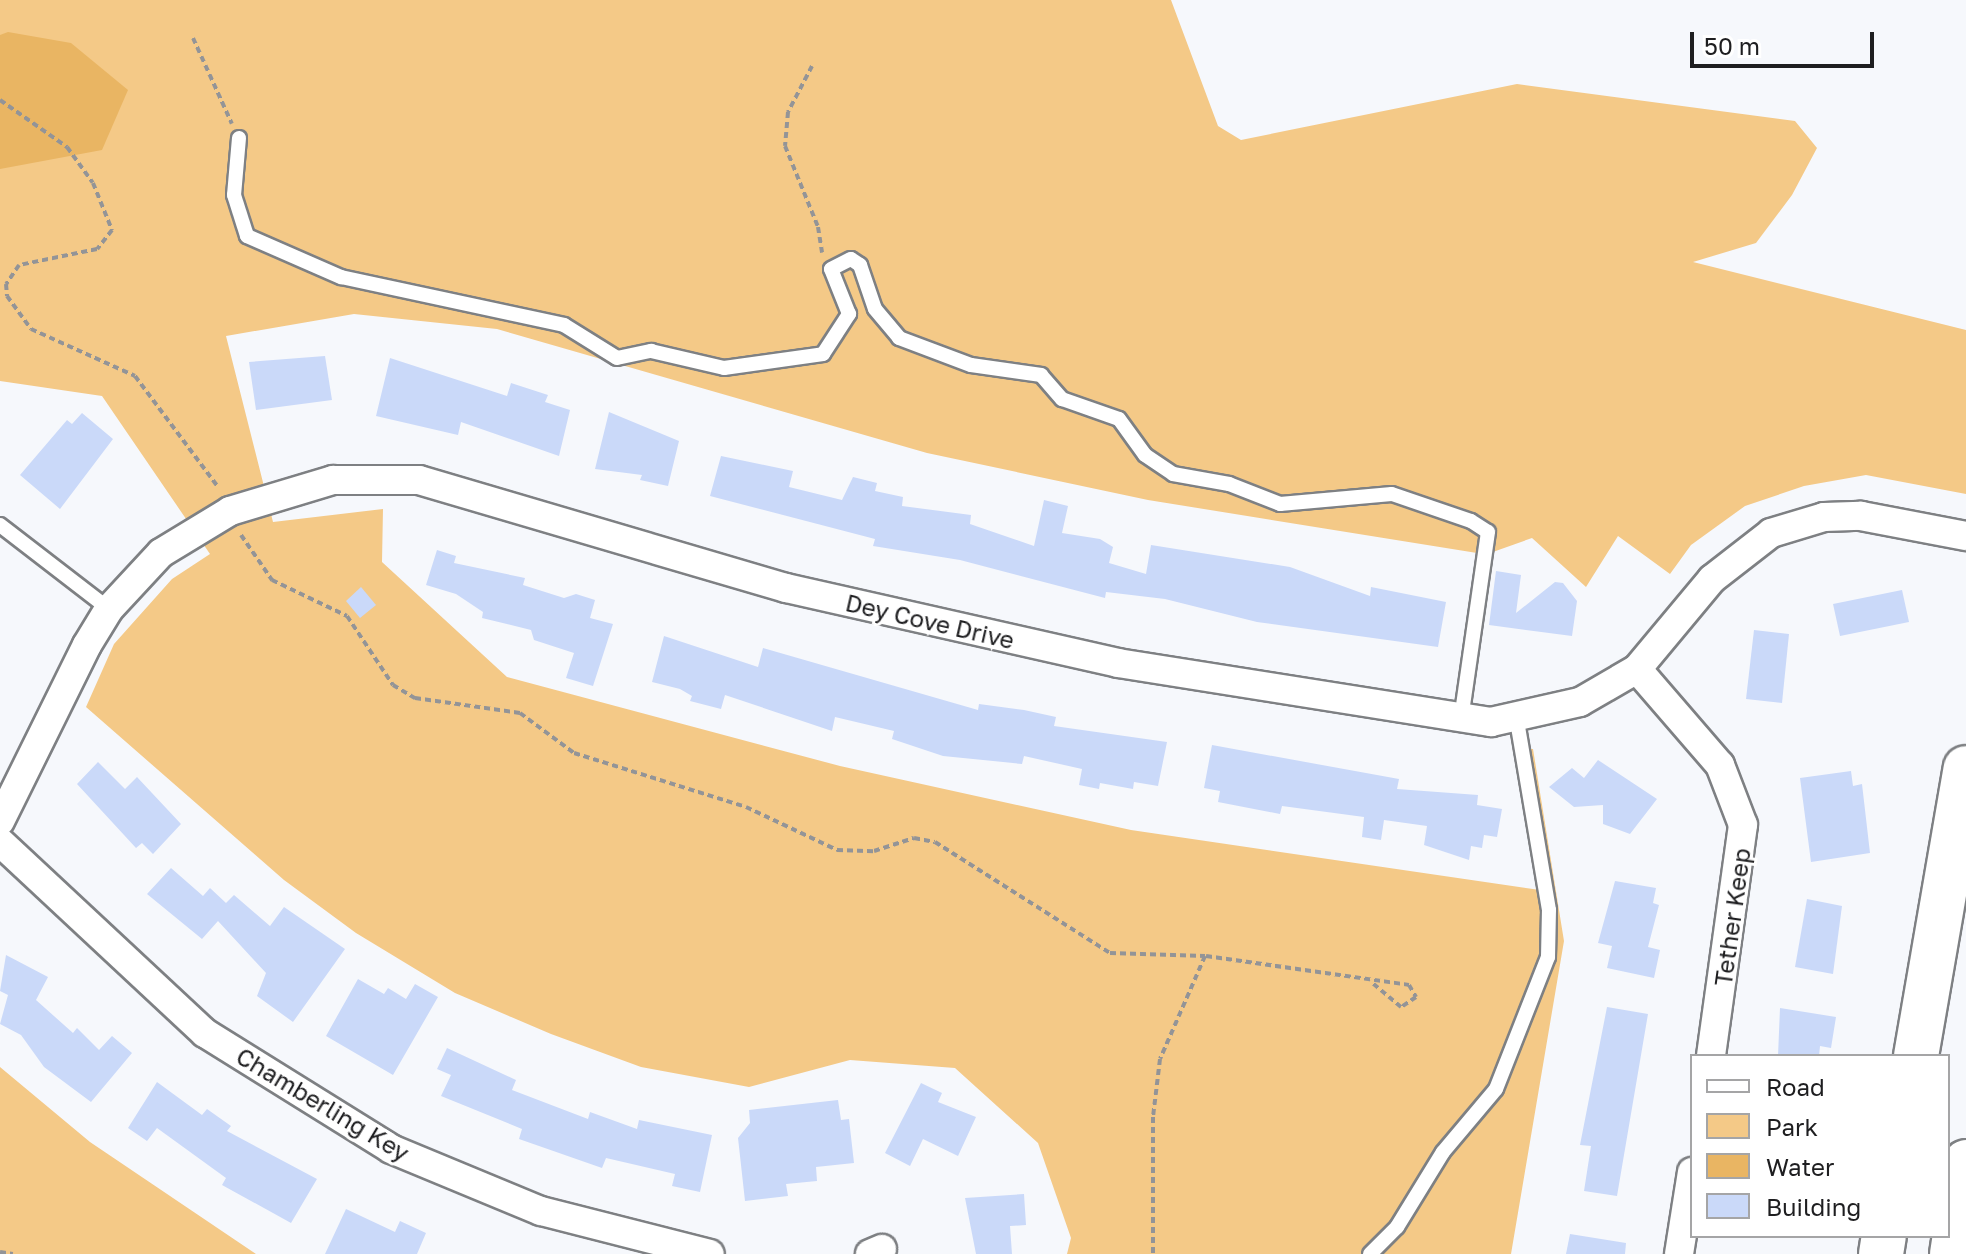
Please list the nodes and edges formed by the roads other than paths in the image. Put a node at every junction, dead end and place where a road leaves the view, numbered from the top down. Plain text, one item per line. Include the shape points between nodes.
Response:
1 (239, 138) road end
2 (0, 525) edge
3 (1966, 536) edge
4 (109, 609) junction
5 (1637, 669) junction
6 (1461, 720) junction
7 (1517, 721) junction
8 (1966, 768) edge
9 (0, 821) edge
10 (0, 842) edge
11 (1711, 1054) edge
12 (1916, 1054) edge
13 (1966, 1162) edge
14 (1690, 1185) edge
15 (710, 1254) edge
16 (1370, 1254) edge
17 (1679, 1254) edge
18 (1952, 1254) edge

1 - 6 lane via 234,195 247,236 341,277 564,325 617,358 651,351 724,368 800,360 830,349 849,314 831,269 851,259 860,265 875,309 899,338 971,365 1041,375 1062,399 1119,419 1145,455 1173,474 1229,484 1280,504 1392,494 1471,521 1488,532
2 - 4 lane
3 - 5 street, Dey Cove Drive via 1861,516 1824,517 1771,533 1712,579
4 - 6 street, Dey Cove Drive via 161,553 230,511 333,480 419,480 786,588 1118,663
4 - 9 street, Dey Cove Drive
5 - 7 street, Dey Cove Drive via 1580,702
5 - 11 street, Tether Keep via 1720,765 1743,825
6 - 7 street, Dey Cove Drive
7 - 16 lane via 1549,910 1548,957 1496,1089 1443,1152 1397,1227
8 - 12 main road
10 - 15 street, Chamberling Key via 205,1033 391,1149 541,1211
13 - 18 main road
14 - 17 street

